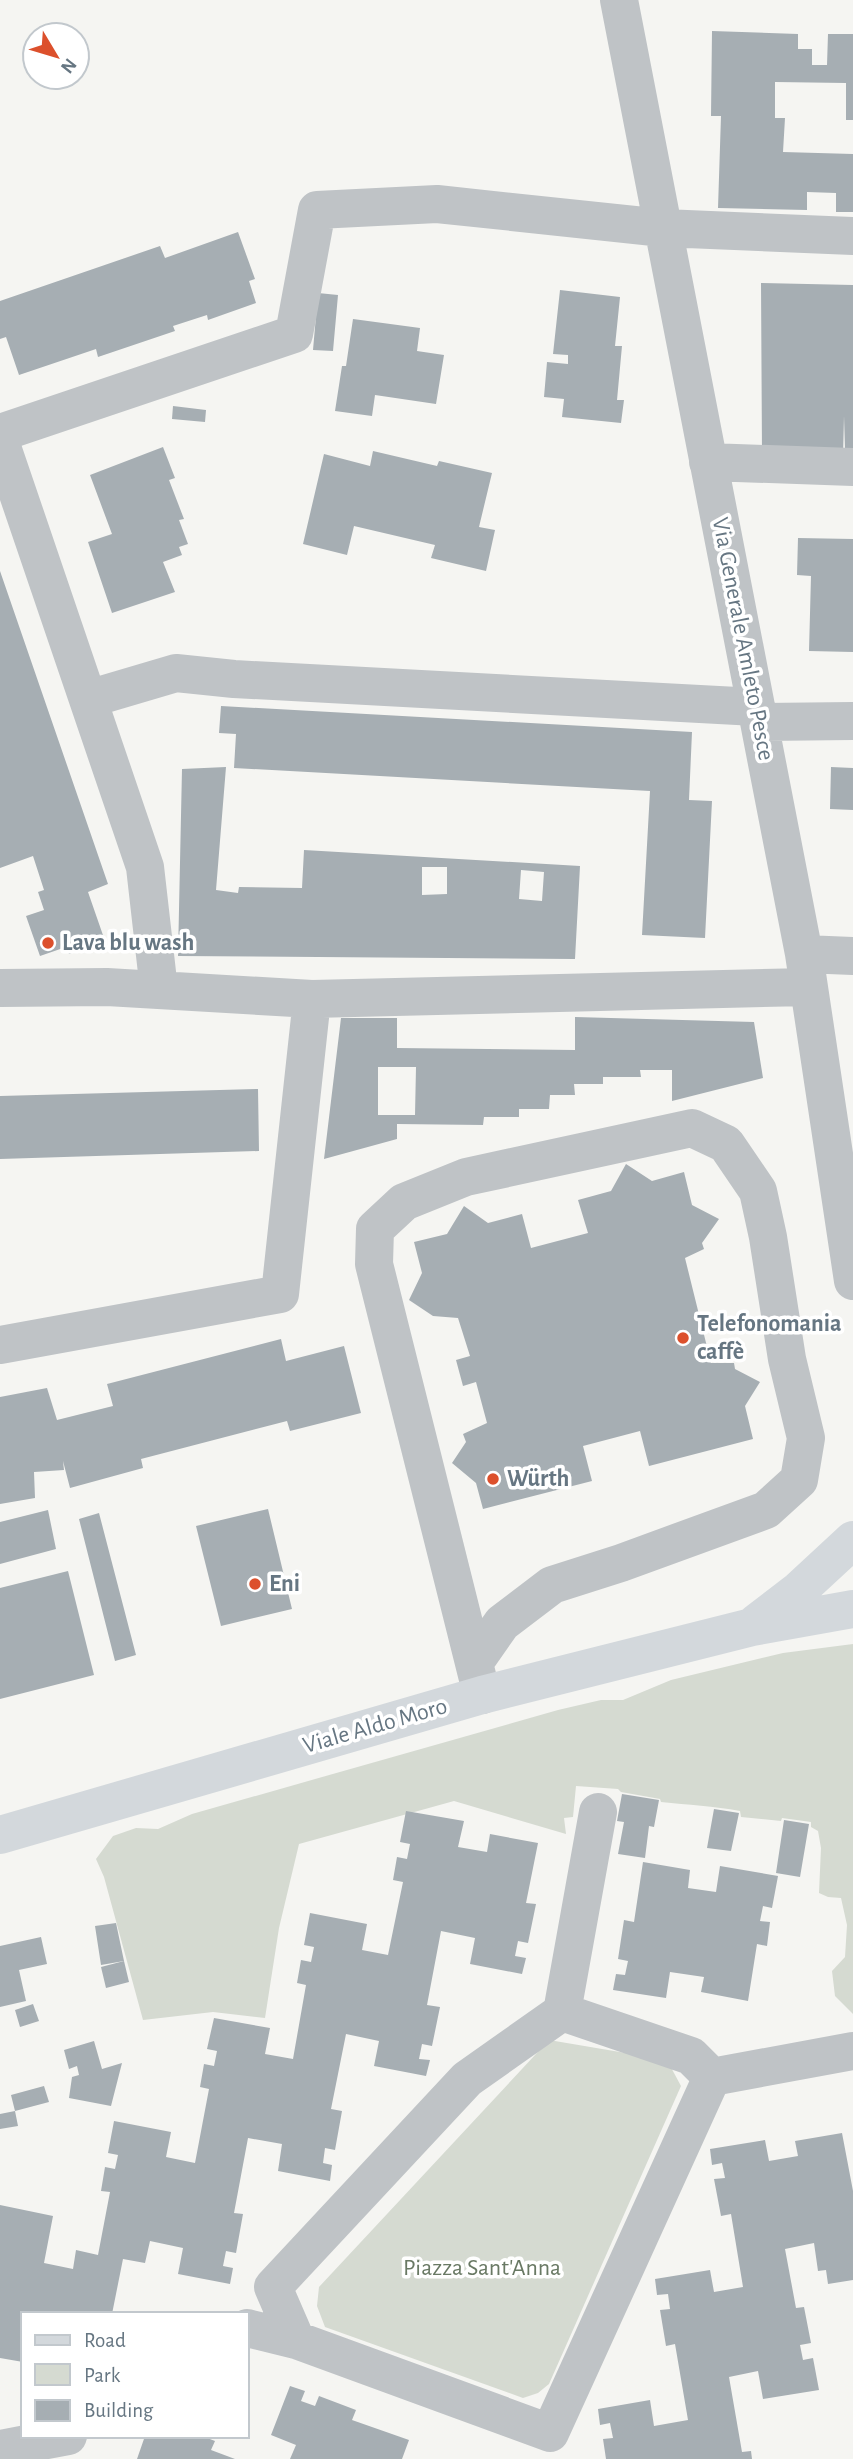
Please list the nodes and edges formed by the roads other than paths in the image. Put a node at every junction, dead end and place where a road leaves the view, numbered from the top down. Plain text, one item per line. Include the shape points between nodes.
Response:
1 (619, 0) edge
2 (663, 228) junction
3 (853, 236) edge
4 (0, 433) edge
5 (0, 441) edge
6 (708, 462) junction
7 (853, 467) edge
8 (88, 699) junction
9 (757, 715) junction
10 (853, 721) edge
11 (853, 956) edge
12 (806, 971) junction
13 (0, 988) edge
14 (159, 990) junction
15 (312, 999) junction
16 (853, 1281) edge
17 (0, 1346) edge
18 (853, 1540) edge
19 (853, 1609) edge
20 (752, 1627) junction
21 (478, 1679) junction
22 (598, 1812) dead end
23 (0, 1835) edge
24 (562, 2012) junction
25 (853, 2051) edge
26 (712, 2077) junction
27 (248, 2328) edge
28 (296, 2340) junction
29 (58, 2438) edge
30 (0, 2449) edge

1 - 2 street, Via Generale Amleto Pesce
2 - 3 street
2 - 4 street via 437,204 317,210 295,334
2 - 6 street, Via Generale Amleto Pesce
5 - 8 street
6 - 7 street
6 - 9 street, Via Generale Amleto Pesce
8 - 9 street via 176,673
8 - 14 street via 145,867
9 - 10 street
9 - 12 street, Via Generale Amleto Pesce
11 - 12 street
12 - 15 street
12 - 16 street, Via Generale Amleto Pesce
13 - 14 street
14 - 15 street
15 - 17 street via 280,1294
18 - 20 main road, Viale Aldo Moro
19 - 20 main road, Viale Aldo Moro
20 - 21 main road, Viale Aldo Moro
21 - 21 street via 502,1623 552,1585 766,1510 799,1480 806,1438 787,1359 758,1191 726,1144 692,1128 466,1177 404,1202 375,1229 373,1264
21 - 23 main road, Viale Aldo Moro
22 - 24 street
24 - 26 street via 691,2056
24 - 28 street via 467,2079 272,2287
25 - 26 street
26 - 28 street via 550,2433
27 - 28 street
29 - 30 street

